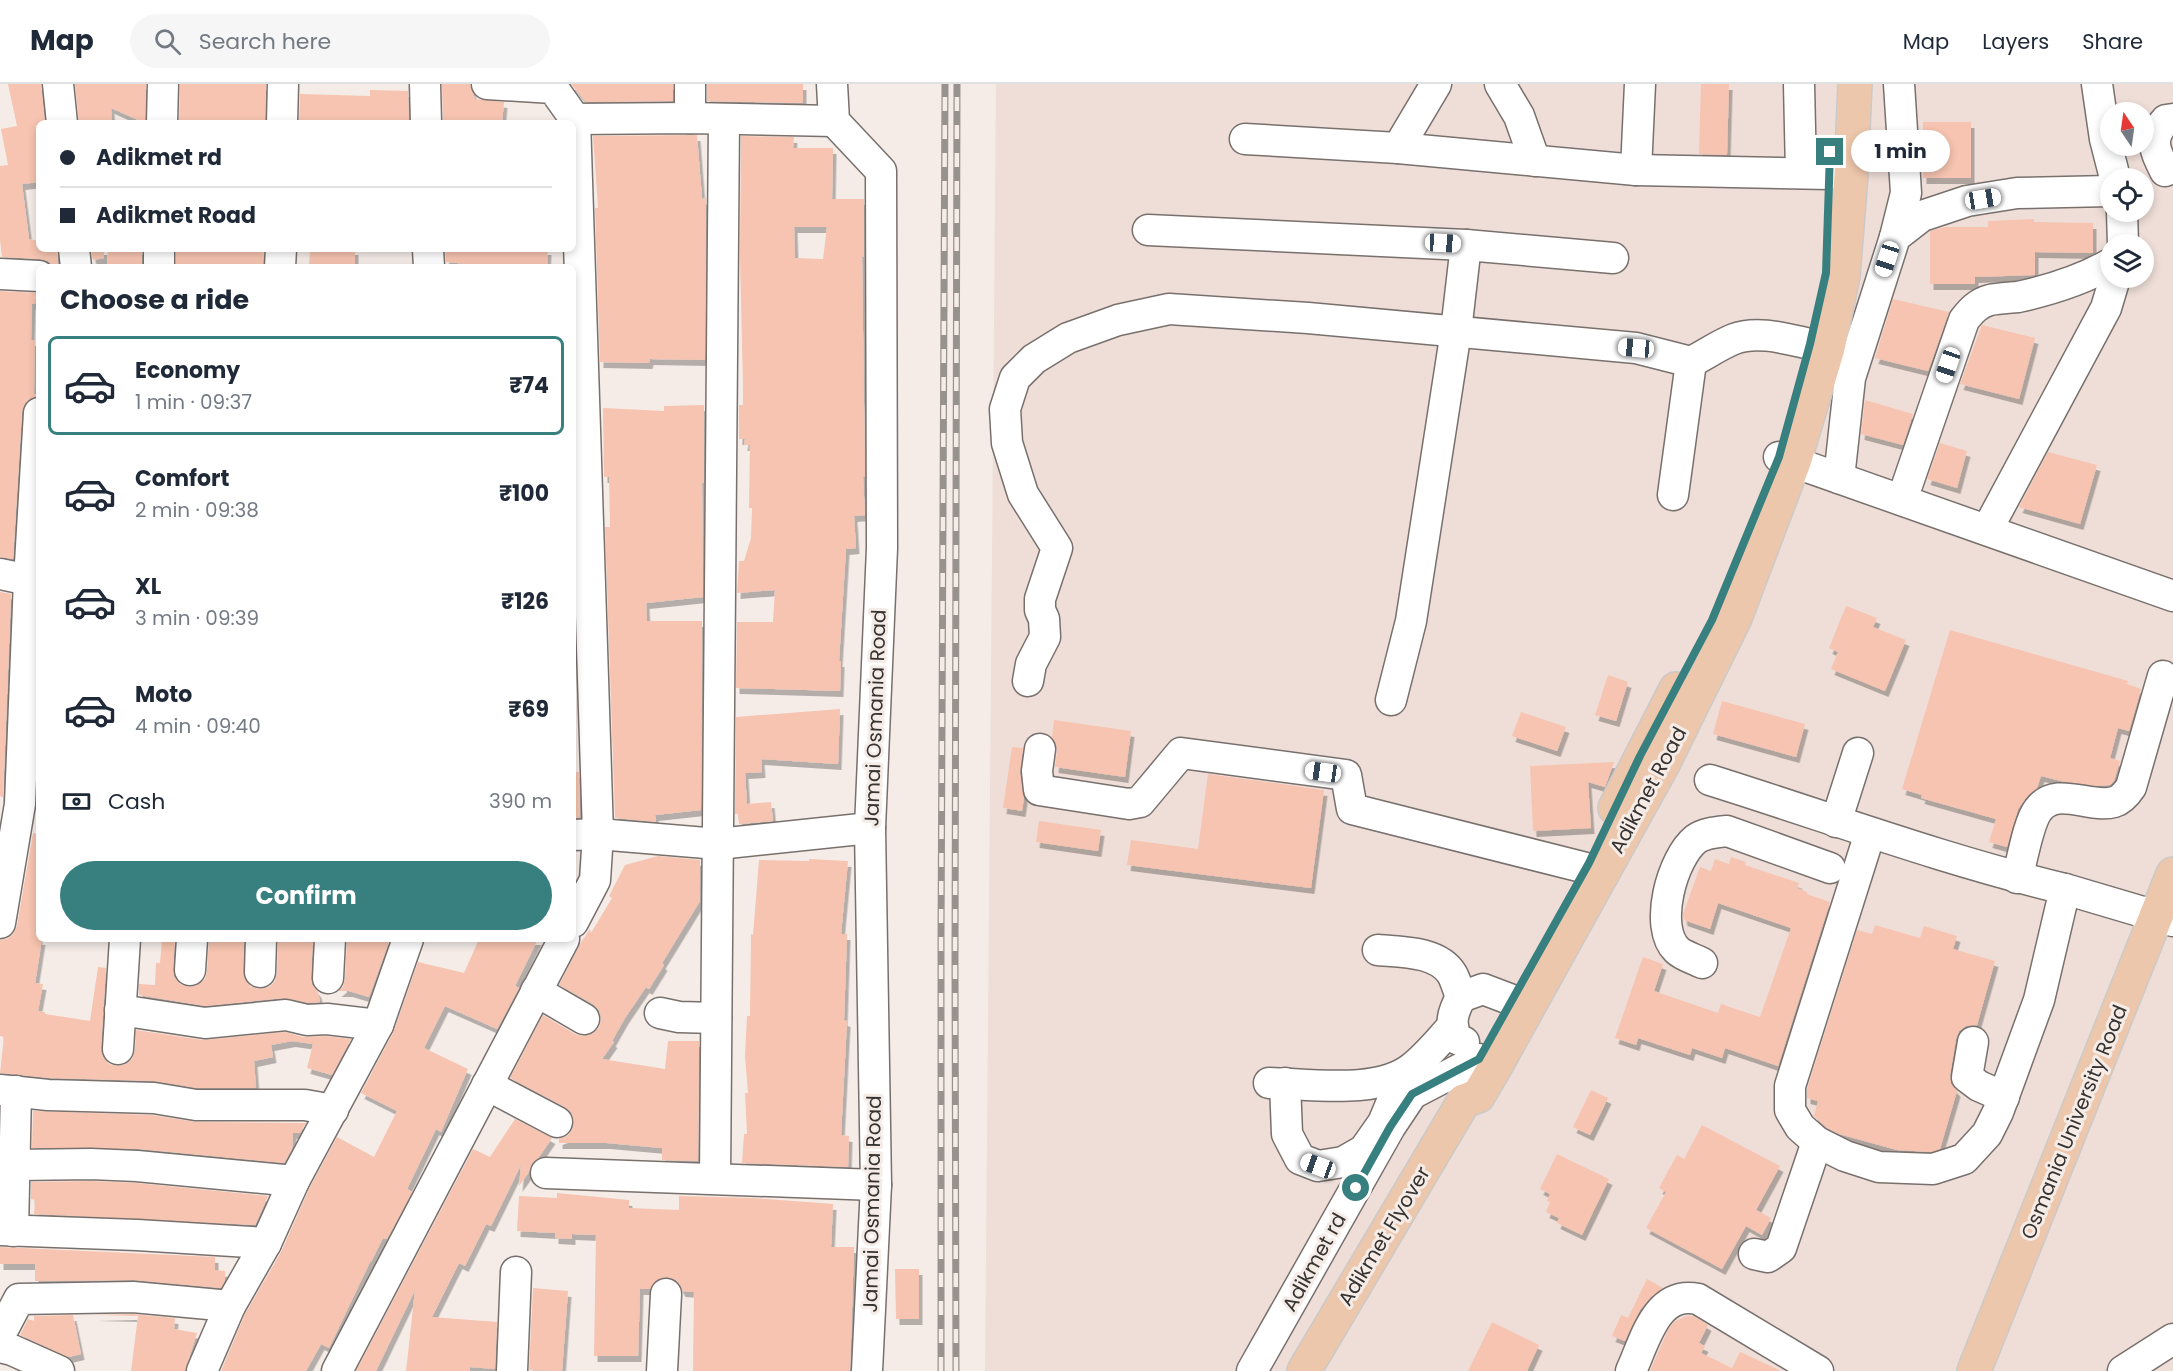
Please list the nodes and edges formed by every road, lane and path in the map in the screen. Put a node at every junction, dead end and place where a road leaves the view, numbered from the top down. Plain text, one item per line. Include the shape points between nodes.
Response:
1 (58, 84) edge
2 (163, 84) edge
3 (283, 84) edge
4 (425, 84) edge
5 (487, 84) edge
6 (690, 84) edge
7 (832, 84) edge
8 (1436, 84) edge
9 (1500, 84) edge
10 (1640, 84) edge
11 (1798, 84) edge
12 (1833, 84) edge
13 (1855, 84) edge
14 (1899, 84) edge
15 (2097, 84) edge
16 (553, 86) edge
17 (690, 118) junction
18 (575, 119) joint
19 (724, 119) junction
20 (2173, 119) edge
21 (62, 120) edge
22 (162, 120) edge
23 (282, 120) edge
24 (426, 120) edge
25 (834, 121) junction
26 (1245, 139) dead end
27 (1398, 148) junction
28 (1535, 161) junction
29 (2113, 168) edge
30 (1636, 170) junction
31 (2161, 173) edge
32 (1815, 174) junction
33 (576, 184) edge
34 (2100, 191) edge
35 (1148, 230) dead end
36 (1894, 237) junction
37 (1466, 244) junction
38 (1613, 258) dead end
39 (2100, 270) edge
40 (0, 274) edge
41 (36, 276) edge
42 (2112, 288) edge
43 (1456, 331) junction
44 (1810, 344) junction
45 (1691, 362) junction
46 (1787, 460) junction
47 (1839, 478) junction
48 (36, 491) edge
49 (1673, 495) dead end
50 (1902, 500) junction
51 (1987, 530) junction
52 (0, 574) edge
53 (29, 580) junction
54 (2173, 596) edge
55 (2163, 676) dead end
56 (1028, 681) dead end
57 (1391, 700) dead end
58 (1040, 749) dead end
59 (1858, 753) dead end
60 (1710, 780) dead end
61 (1743, 790) junction
62 (20, 804) edge
63 (1836, 822) junction
64 (870, 828) junction
65 (1727, 831) junction
66 (1870, 833) junction
67 (586, 835) edge
68 (718, 844) junction
69 (1830, 868) dead end
70 (1595, 872) junction
71 (2173, 873) edge
72 (2017, 878) junction
73 (584, 883) edge
74 (2065, 889) junction
75 (576, 911) edge
76 (2165, 918) edge
77 (0, 922) edge
78 (125, 942) edge
79 (192, 942) edge
80 (261, 942) edge
81 (330, 942) edge
82 (410, 942) edge
83 (562, 942) edge
84 (1378, 950) dead end
85 (1702, 963) dead end
86 (190, 970) dead end
87 (260, 972) dead end
88 (328, 978) dead end
89 (536, 991) junction
90 (1461, 997) junction
91 (1512, 1000) junction
92 (120, 1010) junction
93 (660, 1013) dead end
94 (716, 1018) junction
95 (584, 1019) dead end
96 (378, 1025) junction
97 (1451, 1028) junction
98 (1973, 1042) dead end
99 (118, 1049) dead end
100 (1481, 1055) junction
101 (1394, 1079) junction
102 (487, 1085) junction
103 (8, 1091) edge
104 (2004, 1097) junction
105 (1460, 1108) junction
106 (333, 1110) junction
107 (557, 1122) dead end
108 (1817, 1142) junction
109 (16, 1165) junction
110 (546, 1173) dead end
111 (715, 1178) junction
112 (294, 1181) junction
113 (876, 1185) junction
114 (7, 1230) edge
115 (266, 1243) junction
116 (1754, 1254) dead end
117 (516, 1272) dead end
118 (666, 1294) dead end
119 (230, 1306) junction
120 (2173, 1339) edge
121 (4, 1351) edge
122 (59, 1371) edge
123 (202, 1371) edge
124 (337, 1371) edge
125 (512, 1371) edge
126 (662, 1371) edge
127 (867, 1371) edge
128 (1252, 1371) edge
129 (1304, 1371) edge
130 (1631, 1371) edge
131 (1818, 1371) edge
132 (1974, 1371) edge
133 (2123, 1371) edge

1 - 21 street
2 - 22 street
3 - 23 street
4 - 24 street
5 - 16 street
6 - 17 street
7 - 25 street
8 - 27 street
9 - 28 street
10 - 30 street
11 - 32 street
12 - 32 main road, Adikmet Road
13 - 46 main road, Adikmet Road via 1843,276 1828,348
14 - 36 street via 1906,193
15 - 29 street
16 - 18 street
17 - 18 street
17 - 19 street
19 - 25 street
19 - 68 street
20 - 31 street via 2166,120 2155,135
25 - 64 street, Jamai Osmania Road via 880,171 882,549
26 - 27 street
27 - 28 street
28 - 30 street
30 - 32 street
32 - 44 main road, Adikmet Road via 1826,273
33 - 67 street
34 - 36 street via 2017,193 1967,201 1922,216
35 - 37 street
36 - 47 street via 1850,378
37 - 38 street
37 - 43 street
39 - 50 street via 2066,284 1988,301 1972,309 1964,320
40 - 41 street
42 - 51 street via 2106,308
43 - 45 street via 1636,348
43 - 56 street via 1169,309 1118,320 1068,338 1034,358 1015,378 1005,409 1007,443 1023,494 1057,548 1040,599 1045,637 1031,664
43 - 57 street via 1411,621
44 - 45 street via 1768,336 1736,339
44 - 46 main road, Adikmet Road
45 - 49 street
46 - 47 street
46 - 70 main road, Adikmet Road via 1712,620 1640,756
47 - 50 street
48 - 53 street
50 - 51 street
51 - 54 street
52 - 53 street
53 - 62 street
55 - 72 street via 2131,787 2116,802 2070,798 2055,800 2038,810
58 - 70 street via 1039,790 1129,804 1140,802 1181,753 1346,775 1352,809
59 - 63 street
60 - 61 street
61 - 63 street
61 - 65 street
62 - 77 street
63 - 66 street
64 - 68 street
64 - 113 street, Jamai Osmania Road
65 - 69 street
65 - 85 street via 1696,838 1678,862 1668,891 1668,935 1677,951
66 - 72 street
66 - 108 street via 1790,1086 1790,1110 1800,1127
67 - 68 street
67 - 73 street
68 - 94 street
70 - 91 main road, Adikmet Road
70 - 105 main road, Adikmet Road via 1478,1096
71 - 76 main road, Osmania University Road
72 - 74 street
73 - 75 street
74 - 76 street
74 - 104 street via 2038,999
76 - 132 main road, Osmania University Road
78 - 92 street
79 - 86 street
80 - 87 street
81 - 88 street
82 - 96 street
83 - 89 street
84 - 90 street via 1437,960 1452,973
89 - 95 street
89 - 102 street
90 - 91 street via 1483,989
90 - 97 street via 1453,1011
91 - 100 main road, Adikmet Road
92 - 96 street via 205,1023 286,1015
92 - 99 street
93 - 94 street
94 - 111 street
96 - 106 street
97 - 100 street via 1457,1040
97 - 101 street via 1412,1068
98 - 104 street via 1967,1077
100 - 105 main road, Adikmet Road via 1462,1086
100 - 128 street, Adikmet rd via 1412,1094
101 - 101 street via 1365,1086 1277,1083 1287,1134 1299,1159 1318,1166 1343,1162 1365,1150 1393,1099
102 - 107 street
102 - 124 street
103 - 106 street via 154,1098 196,1105 305,1104
103 - 109 street
104 - 108 street via 1988,1134 1964,1159 1933,1169 1879,1167
105 - 129 main road, Adikmet Flyover
106 - 112 street
108 - 116 street via 1781,1248 1768,1257
109 - 112 street via 137,1166
109 - 114 street
110 - 111 street
111 - 113 street
112 - 115 street
113 - 127 street, Jamai Osmania Road
114 - 115 street
115 - 119 street
117 - 125 street
118 - 126 street
119 - 121 street via 133,1297 19,1299
119 - 123 street
120 - 133 street
121 - 122 street
130 - 131 street via 1660,1311 1675,1299 1687,1297 1698,1299

